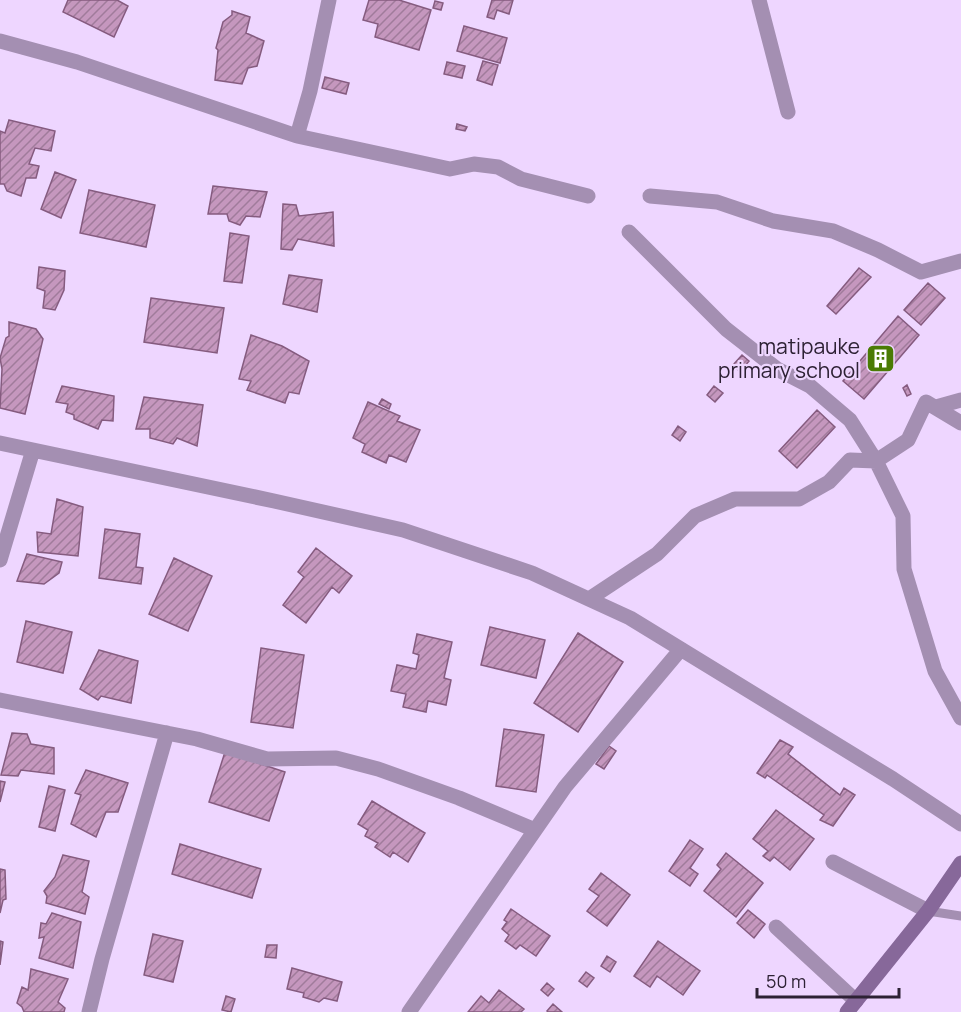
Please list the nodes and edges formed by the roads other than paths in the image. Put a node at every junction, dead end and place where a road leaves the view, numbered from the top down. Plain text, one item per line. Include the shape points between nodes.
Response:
1 (328, 0) edge
2 (759, 0) edge
3 (0, 41) edge
4 (788, 112) dead end
5 (297, 136) junction
6 (588, 196) dead end
7 (650, 196) dead end
8 (628, 232) dead end
9 (961, 261) edge
10 (961, 400) edge
11 (936, 407) junction
12 (961, 423) edge
13 (0, 443) edge
14 (33, 450) junction
15 (876, 461) junction
16 (0, 560) edge
17 (589, 599) junction
18 (681, 649) junction
19 (0, 700) edge
20 (961, 718) edge
21 (168, 733) junction
22 (961, 824) edge
23 (535, 830) junction
24 (833, 862) dead end
25 (961, 862) edge
26 (928, 911) junction
27 (961, 916) edge
28 (776, 927) dead end
29 (852, 1007) edge
30 (89, 1012) edge
31 (409, 1012) edge

1 - 5 street
2 - 4 street
3 - 5 street
5 - 6 street via 450,169 474,164 498,167 520,179
7 - 9 street via 717,202 773,221 833,231 921,272
8 - 15 street via 726,329 777,369 810,386 850,420
10 - 11 street
11 - 12 street
11 - 15 street via 926,402 908,440
13 - 14 street
14 - 16 street
14 - 17 street via 403,530 532,573
15 - 17 street via 850,460 829,482 799,500 735,499 695,516 657,554
15 - 20 street via 903,516 904,569 935,671
17 - 18 street
18 - 22 street via 894,778
18 - 23 street via 565,787
19 - 21 street
21 - 23 street via 267,759 336,758 378,769
21 - 30 street
23 - 31 street
24 - 26 street
25 - 26 street
26 - 27 lane
26 - 29 street
28 - 29 street

